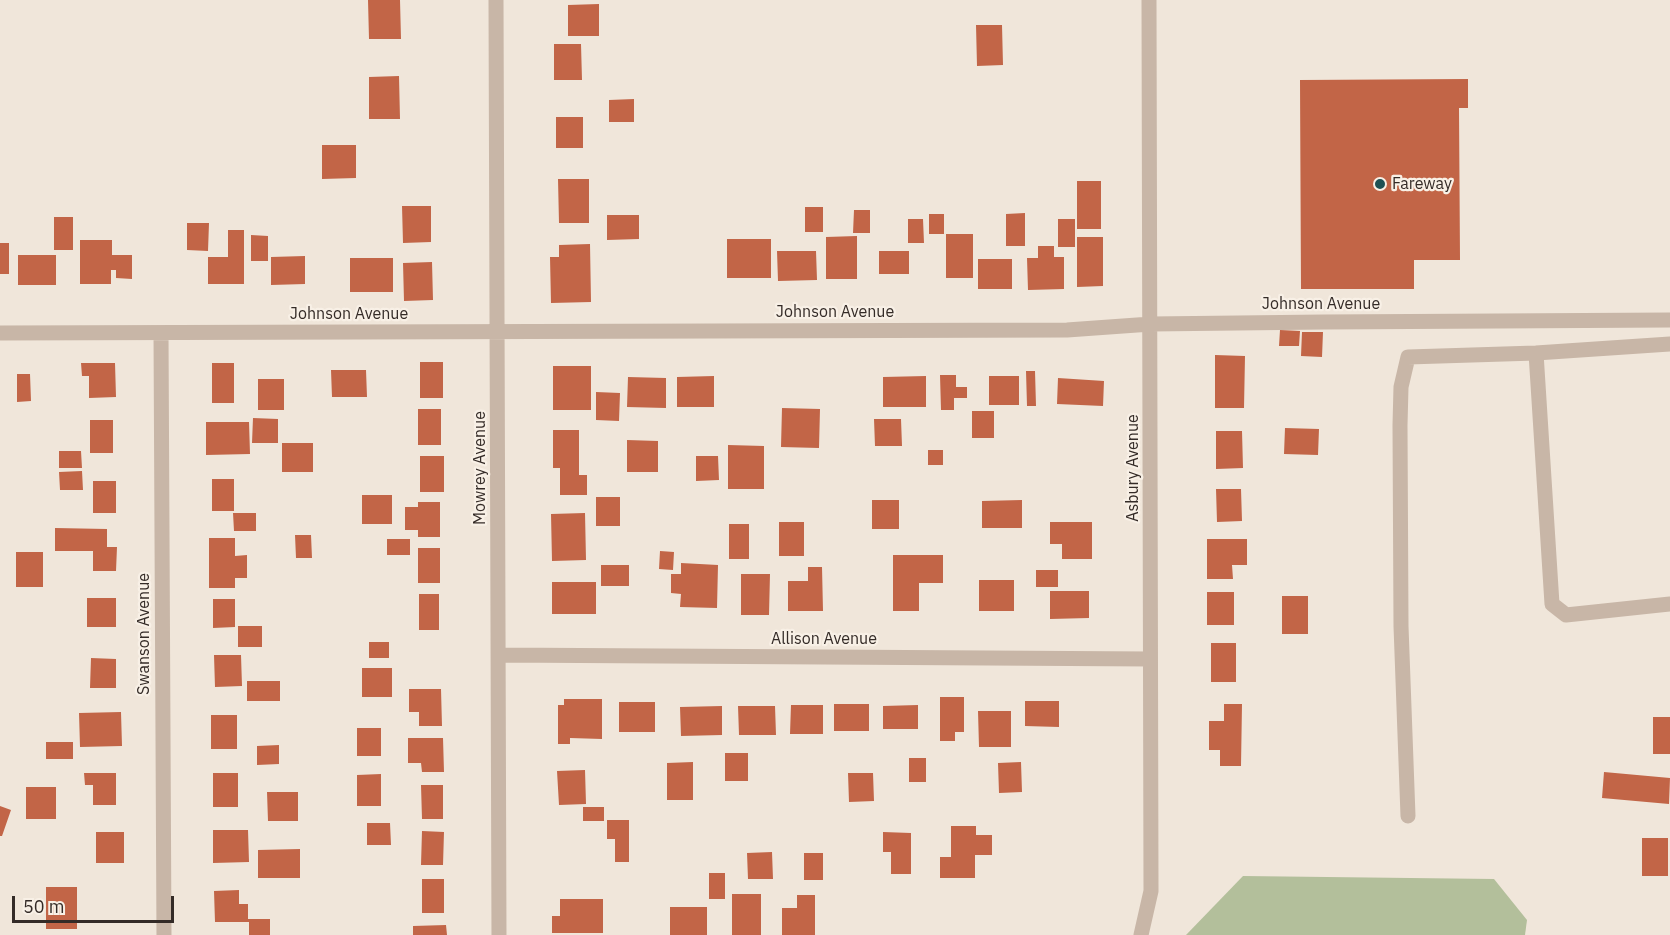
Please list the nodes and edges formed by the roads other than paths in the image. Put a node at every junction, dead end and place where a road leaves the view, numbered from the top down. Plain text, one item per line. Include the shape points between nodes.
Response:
1 (496, 0) edge
2 (1149, 0) edge
3 (1670, 321) edge
4 (1151, 324) junction
5 (497, 332) junction
6 (0, 333) edge
7 (160, 333) junction
8 (1670, 344) edge
9 (1536, 353) junction
10 (1670, 604) edge
11 (498, 655) junction
12 (1150, 659) junction
13 (1408, 816) dead end
14 (164, 935) edge
15 (499, 935) edge
16 (1141, 935) edge

1 - 5 street, Mowrey Avenue
2 - 4 street, Asbury Avenue
3 - 4 street, Johnson Avenue
4 - 5 street, Johnson Avenue via 1067,330
4 - 12 street, Asbury Avenue
5 - 7 street, Johnson Avenue
5 - 11 street, Mowrey Avenue
6 - 7 street, Johnson Avenue
7 - 14 street, Swanson Avenue
8 - 9 street
9 - 10 street via 1552,604 1566,615
9 - 13 street via 1408,357 1401,387 1400,425 1401,626
11 - 12 street, Allison Avenue
11 - 15 street, Mowrey Avenue
12 - 16 street, Asbury Avenue via 1151,891

